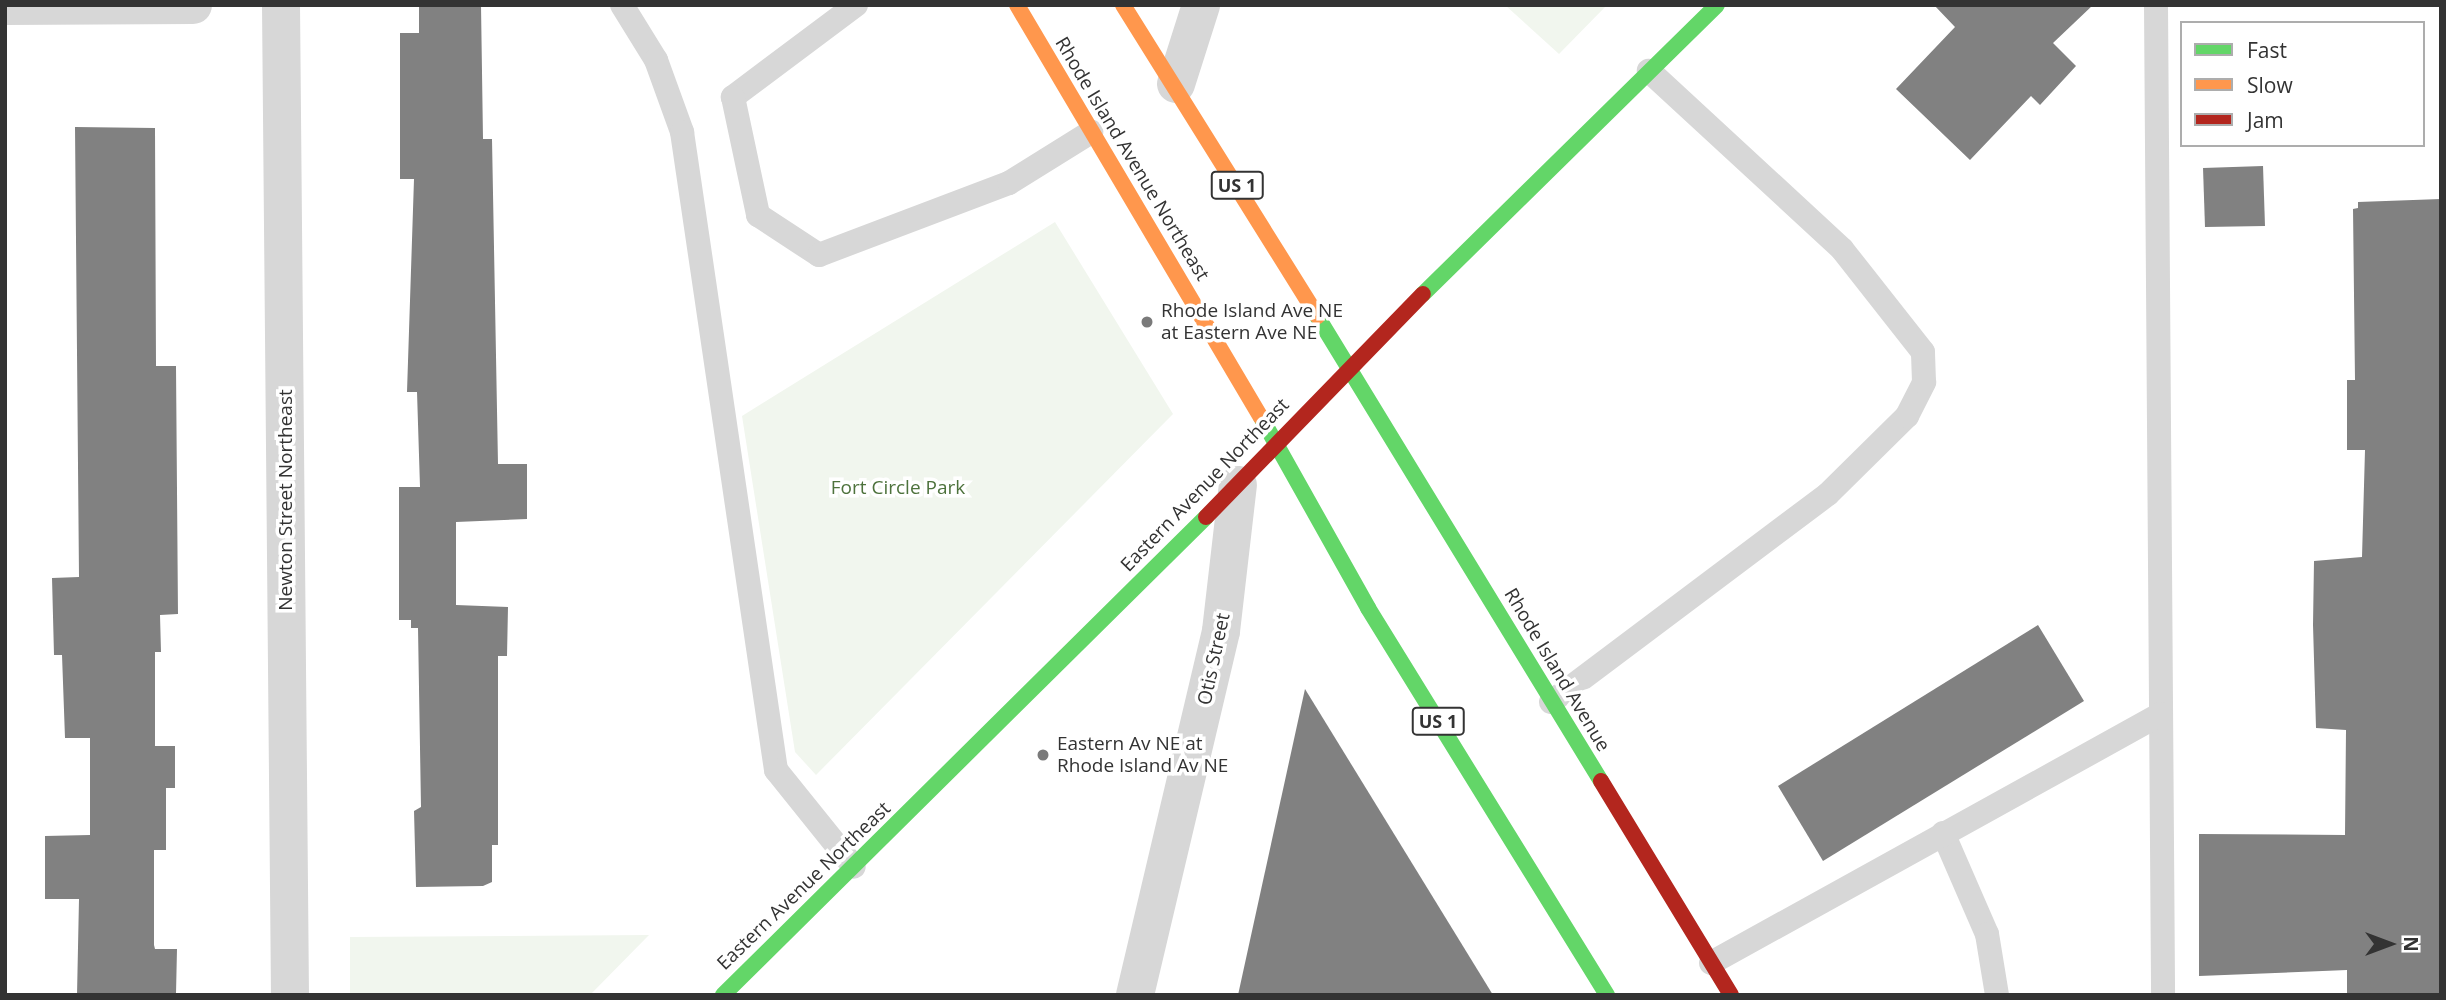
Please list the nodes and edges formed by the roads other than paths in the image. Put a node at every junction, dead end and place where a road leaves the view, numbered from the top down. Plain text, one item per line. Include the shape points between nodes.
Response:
1 (193, 5) edge
2 (281, 5) edge
3 (622, 5) edge
4 (856, 5) edge
5 (1017, 5) edge
6 (1123, 5) edge
7 (1201, 5) edge
8 (1717, 5) edge
9 (2156, 5) edge
10 (5, 6) edge
11 (1649, 71) junction
12 (1176, 84) junction
13 (1091, 132) junction
14 (1348, 367) junction
15 (1276, 442) junction
16 (1238, 485) junction
17 (1551, 702) junction
18 (2161, 714) junction
19 (1943, 833) junction
20 (854, 867) junction
21 (1711, 963) junction
22 (290, 995) edge
23 (723, 995) edge
24 (1135, 995) edge
25 (1607, 995) edge
26 (1731, 995) edge
27 (1997, 995) edge
28 (2163, 995) edge

1 - 10 street
2 - 22 street, Newton Street Northeast
3 - 20 lane via 656,60 682,132 776,770
4 - 13 lane via 733,97 758,215 819,255 1009,183
5 - 13 main road, Rhode Island Avenue Northeast / US 1
6 - 12 main road, US 1
7 - 12 street
8 - 11 main road, Eastern Avenue Northeast
9 - 18 lane
11 - 14 main road, Eastern Avenue Northeast
11 - 17 lane via 1842,249 1923,352 1924,382 1907,416 1828,494
12 - 14 main road, US 1
13 - 15 main road, Rhode Island Avenue Northeast / US 1
14 - 15 main road, Eastern Avenue Northeast
14 - 17 main road, Rhode Island Avenue / US 1
15 - 16 main road, Eastern Avenue Northeast
15 - 25 main road, US 1 via 1368,608
16 - 20 main road, Eastern Avenue Northeast
16 - 24 street, Otis Street via 1222,631
17 - 21 main road, Rhode Island Avenue / US 1
18 - 19 lane
18 - 28 lane
19 - 21 lane
19 - 27 lane via 1987,934
20 - 23 main road, Eastern Avenue Northeast
21 - 26 main road, Rhode Island Avenue / US 1

